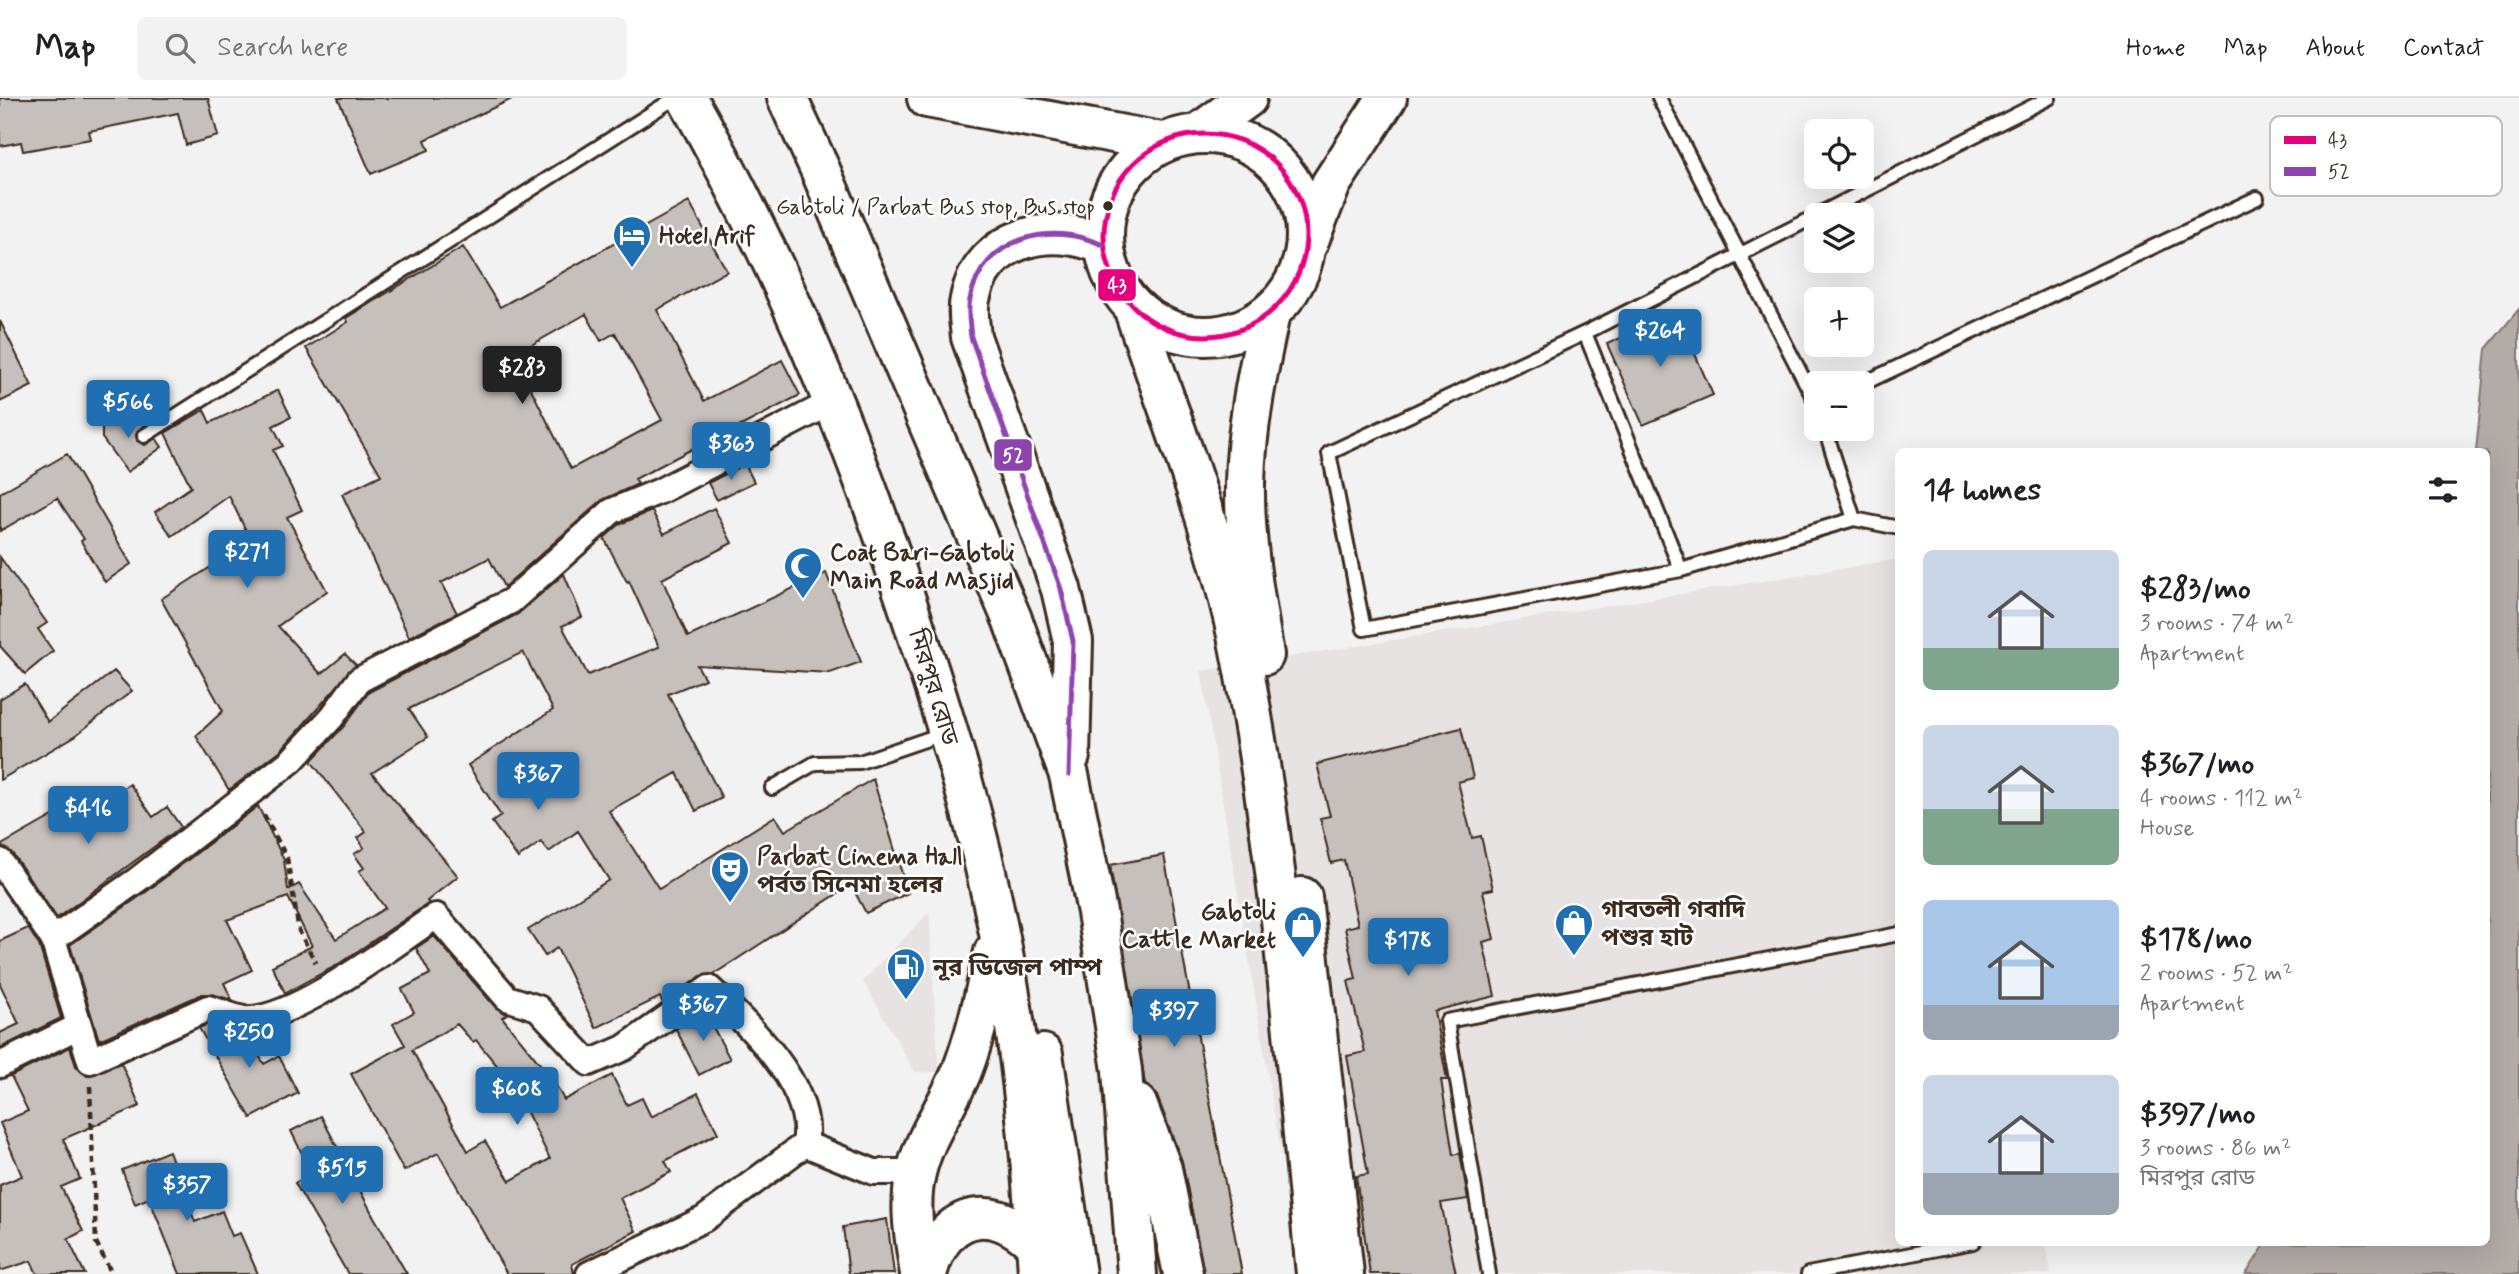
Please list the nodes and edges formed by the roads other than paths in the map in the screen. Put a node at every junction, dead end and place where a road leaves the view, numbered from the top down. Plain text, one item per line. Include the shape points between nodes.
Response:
1 (675, 98) edge
2 (687, 98) edge
3 (787, 98) edge
4 (927, 98) edge
5 (1247, 98) edge
6 (1387, 98) edge
7 (2049, 98) edge
8 (1662, 99) edge
9 (1199, 133) junction
10 (1161, 142) junction
11 (2257, 198) dead end
12 (1843, 203) edge
13 (1804, 222) edge
14 (1104, 245) junction
15 (1307, 245) junction
16 (1740, 254) junction
17 (1133, 307) junction
18 (1270, 314) junction
19 (1585, 333) junction
20 (1874, 378) edge
21 (1804, 379) edge
22 (834, 401) junction
23 (144, 436) dead end
24 (1829, 441) edge
25 (1854, 519) junction
26 (1895, 527) edge
27 (1681, 569) junction
28 (948, 732) junction
29 (1069, 775) junction
30 (772, 788) dead end
31 (0, 860) edge
32 (999, 930) junction
33 (1895, 935) edge
34 (53, 939) junction
35 (79, 1026) junction
36 (0, 1065) edge
37 (1122, 1070) junction
38 (805, 1144) junction
39 (916, 1171) junction
40 (1952, 1246) edge
41 (1037, 1259) edge
42 (589, 1274) edge
43 (920, 1274) edge
44 (927, 1274) edge
45 (1059, 1274) edge
46 (1076, 1274) edge
47 (1137, 1274) edge
48 (1183, 1274) edge
49 (1316, 1274) edge
50 (1344, 1274) edge
51 (1489, 1274) edge
52 (1808, 1274) edge

1 - 23 lane
2 - 22 highway, মিরপুর রোড via 788,289
3 - 29 highway via 1012,619
4 - 10 highway
5 - 9 highway
6 - 15 highway via 1331,184
7 - 12 lane
8 - 16 lane
9 - 10 highway
9 - 15 highway via 1234,137 1265,153 1289,178 1304,210
10 - 14 highway via 1135,160 1116,185 1105,214
11 - 20 lane
13 - 16 lane
14 - 17 highway via 1113,279
14 - 29 highway via 1068,233 1027,237 997,252 979,274 969,300 971,337 1061,589 1073,641
15 - 18 highway via 1301,271
16 - 19 lane
16 - 21 lane
17 - 18 highway via 1157,325 1186,335 1216,337 1245,329
17 - 49 highway via 1205,522 1238,642 1266,800
18 - 50 highway via 1254,390 1245,484 1251,575 1310,954
19 - 27 lane
19 - 27 lane via 1329,453 1364,629
22 - 28 highway, মিরপুর রোড via 895,565
22 - 34 street via 612,511 512,601 359,680 332,718 291,761
24 - 25 lane
25 - 26 lane
25 - 27 lane
28 - 30 lane via 860,762 816,763
28 - 32 highway, মিরপুর রোড via 975,821
29 - 37 highway
31 - 34 street
32 - 39 highway via 977,1029
32 - 41 highway, মিরপুর রোড via 1020,1067
32 - 46 highway via 1040,1039
33 - 51 lane via 1447,1021
34 - 35 street
35 - 36 street
35 - 38 street via 90,1061 208,1008 244,1018 265,1016 295,1006 436,916 507,998 538,1008 590,1063 624,1048 709,988 746,1021 789,1074 808,1131
37 - 47 highway
37 - 48 highway via 1162,1170
38 - 39 street via 874,1172
38 - 42 street via 704,1219
39 - 43 highway via 913,1229
40 - 52 lane
41 - 44 highway via 1012,1224 975,1219 944,1235 934,1249
41 - 45 highway

